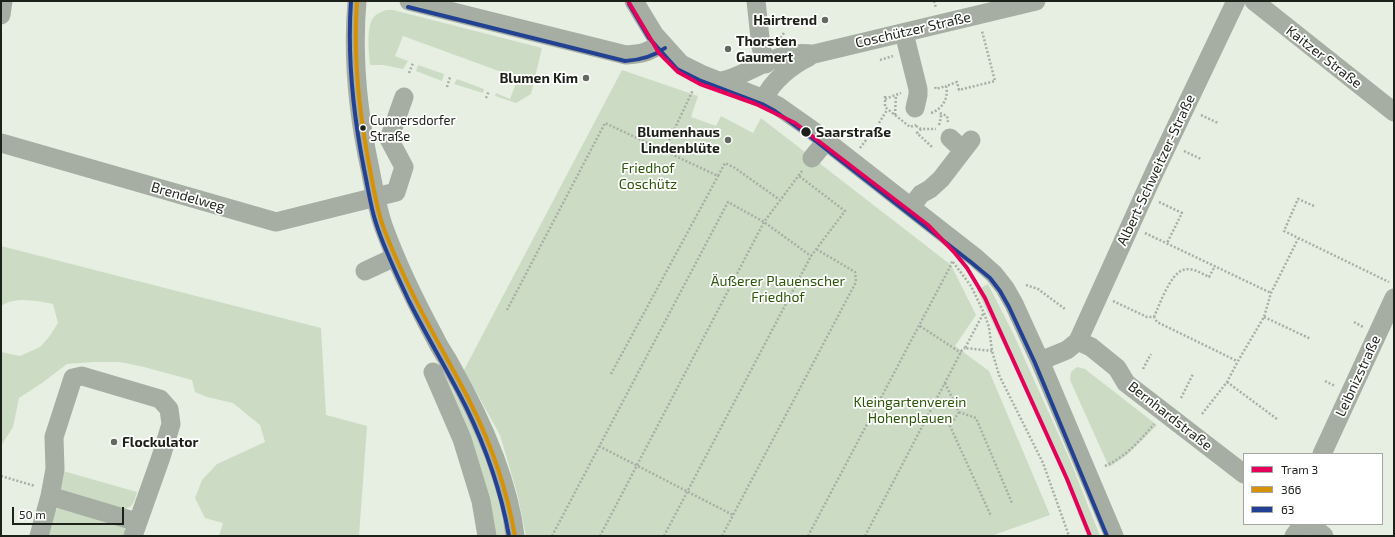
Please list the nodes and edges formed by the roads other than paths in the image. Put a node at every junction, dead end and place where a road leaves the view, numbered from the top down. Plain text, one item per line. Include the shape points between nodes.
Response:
1 (4, 1) edge
2 (358, 1) edge
3 (409, 1) edge
4 (634, 1) edge
5 (756, 1) edge
6 (1036, 1) edge
7 (1236, 1) edge
8 (1254, 1) edge
9 (1, 16) edge
10 (904, 33) junction
11 (661, 43) junction
12 (814, 54) junction
13 (766, 64) junction
14 (722, 81) junction
15 (404, 97) dead end
16 (764, 99) junction
17 (1394, 112) edge
18 (918, 118) road end
19 (826, 141) junction
20 (961, 142) dead end
21 (1, 143) edge
22 (812, 158) road end
23 (376, 197) junction
24 (911, 207) junction
25 (395, 257) junction
26 (365, 271) dead end
27 (1392, 290) edge
28 (1078, 341) junction
29 (1040, 361) junction
30 (433, 372) dead end
31 (483, 429) junction
32 (462, 439) junction
33 (1322, 453) edge
34 (1243, 473) edge
35 (44, 491) junction
36 (1302, 525) edge
37 (1310, 525) edge
38 (135, 529) edge
39 (515, 532) edge
40 (486, 534) edge
41 (39, 536) edge
42 (1114, 536) edge
43 (1294, 536) edge
44 (1324, 536) edge

1 - 9 street
2 - 23 street via 355,31 360,114
3 - 11 street via 626,55 641,54
4 - 11 street
5 - 13 street via 760,47
6 - 10 street, Coschützer Straße
7 - 28 street, Albert-Schweitzer-Straße
8 - 17 street, Kaitzer Straße
10 - 12 street, Coschützer Straße
10 - 18 street via 918,89
11 - 14 street via 681,64
12 - 13 street, Coschützer Straße via 794,54
12 - 16 street, Coschützer Straße via 786,70
13 - 14 street, Coschützer Straße
14 - 16 street
15 - 23 street, Brendelweg via 389,140 404,167 396,192
16 - 19 street via 778,106
19 - 22 street
19 - 24 street
20 - 24 street via 941,179 921,194
21 - 23 street, Brendelweg via 276,222
23 - 25 street
24 - 29 street via 994,274 1014,304
25 - 26 street
25 - 31 street
27 - 33 street, Leibnizstraße
28 - 29 street via 1067,350
28 - 34 street, Bernhardstraße via 1091,347 1117,368 1126,383
29 - 42 street
30 - 32 street
31 - 32 street
31 - 39 street via 502,476
32 - 40 street via 481,501
35 - 38 street
35 - 38 street via 55,469 54,437 73,378 82,376 160,399 169,409 171,424
35 - 41 street
36 - 43 street
37 - 44 street
39 - 40 street

